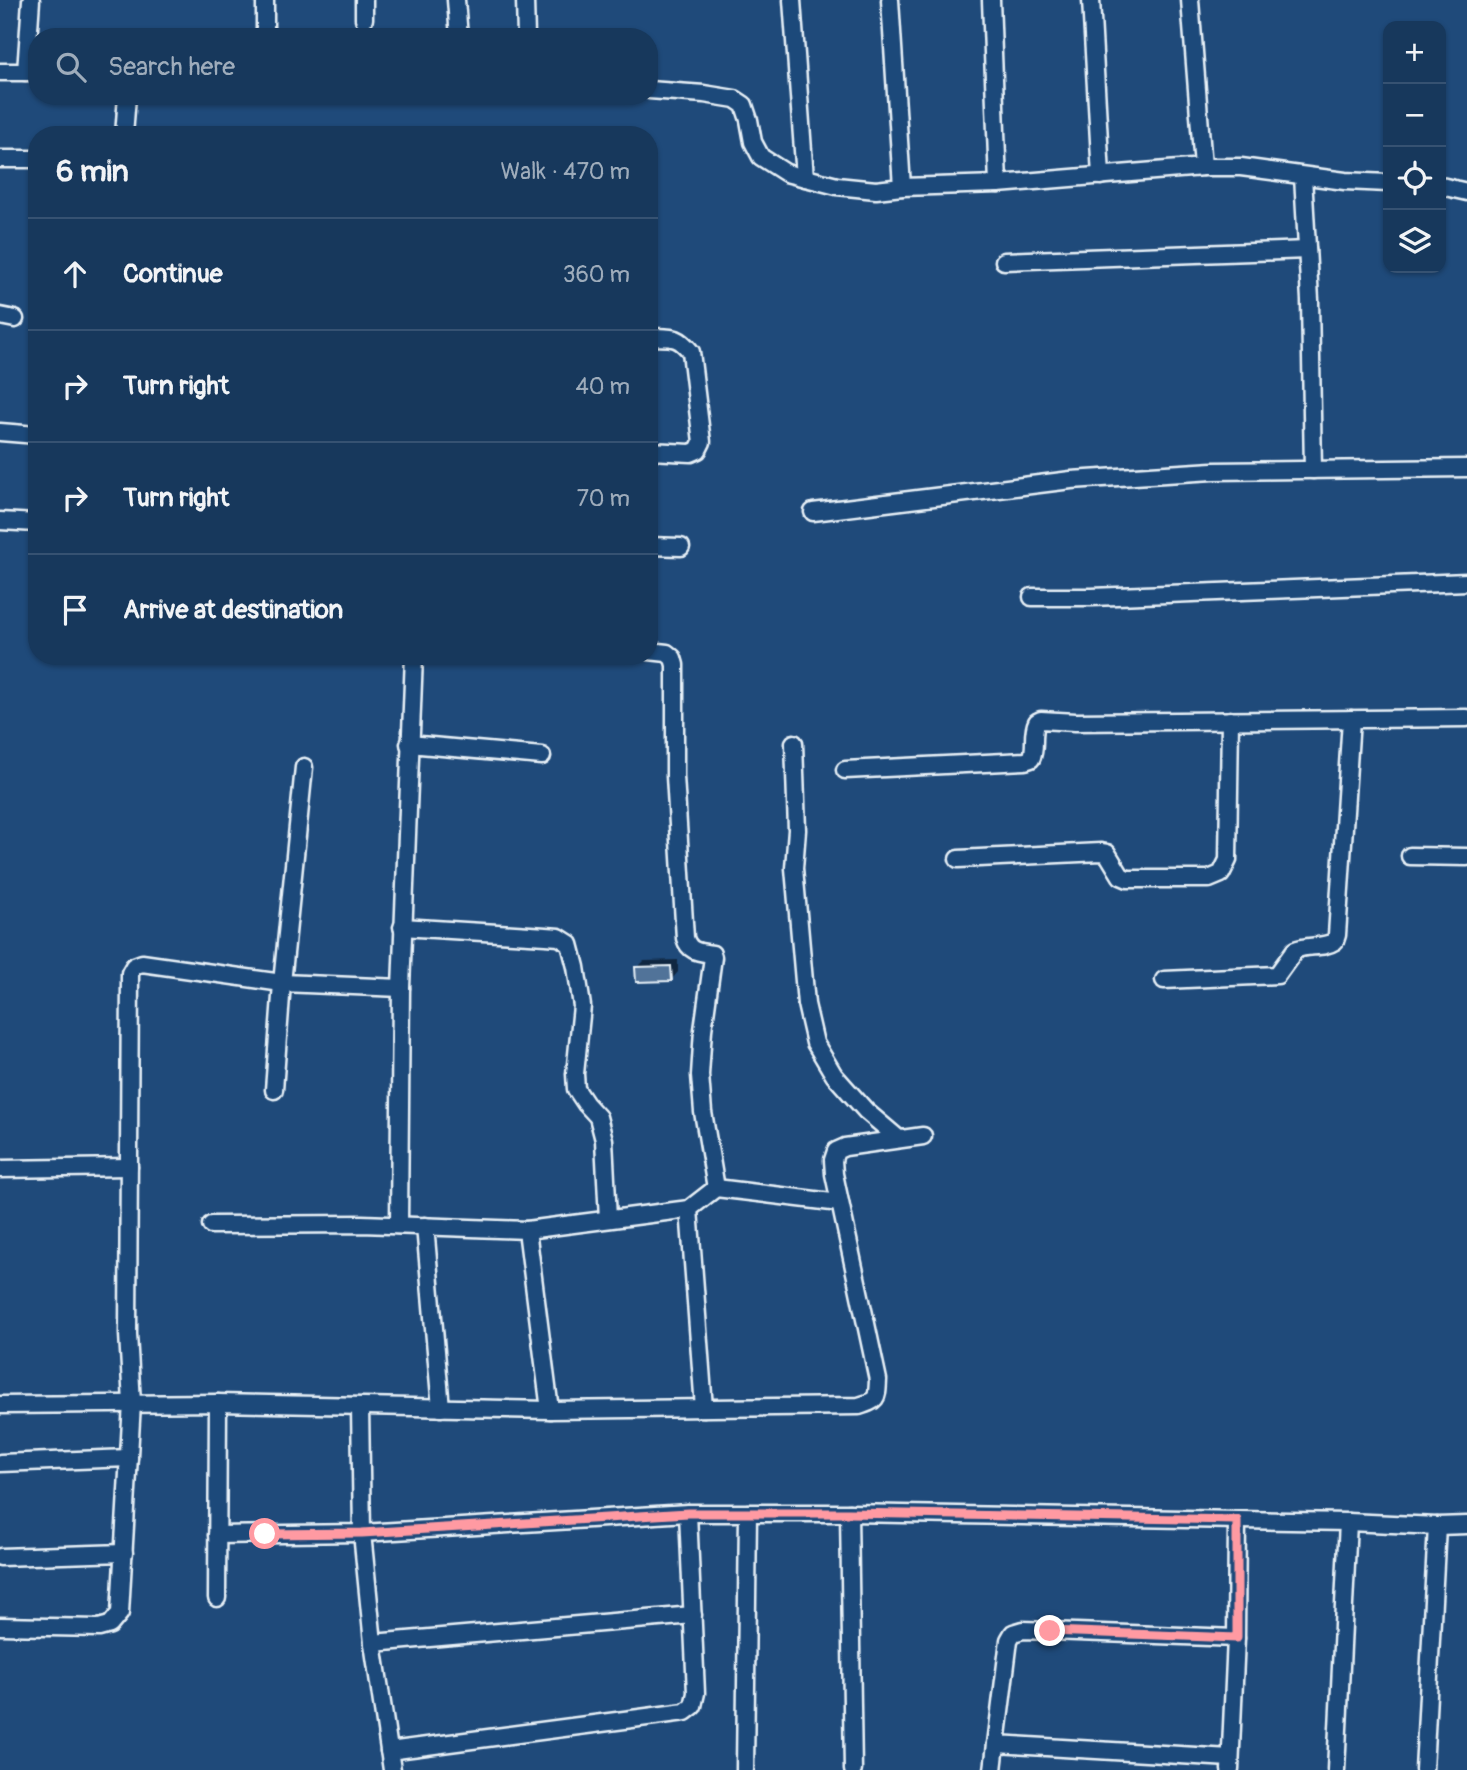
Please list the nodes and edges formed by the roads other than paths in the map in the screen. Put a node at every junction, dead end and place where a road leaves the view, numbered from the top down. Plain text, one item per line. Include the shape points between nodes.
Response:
1 (31, 0) edge
2 (265, 0) edge
3 (364, 0) edge
4 (456, 0) edge
5 (525, 0) edge
6 (792, 0) edge
7 (890, 0) edge
8 (991, 0) edge
9 (1091, 0) edge
10 (1190, 0) edge
11 (364, 19) dead end
12 (31, 28) edge
13 (265, 28) edge
14 (458, 28) edge
15 (526, 28) edge
16 (0, 72) edge
17 (28, 72) edge
18 (658, 90) edge
19 (126, 105) edge
20 (125, 126) edge
21 (0, 159) edge
22 (28, 159) edge
23 (1203, 167) junction
24 (1101, 176) junction
25 (1303, 176) junction
26 (805, 178) junction
27 (1383, 183) edge
28 (998, 184) junction
29 (902, 187) junction
30 (1446, 187) edge
31 (1467, 192) edge
32 (1307, 250) junction
33 (1004, 261) dead end
34 (658, 338) edge
35 (0, 432) edge
36 (28, 434) edge
37 (658, 451) edge
38 (1467, 468) edge
39 (1313, 470) junction
40 (813, 512) dead end
41 (0, 521) edge
42 (28, 523) edge
43 (658, 546) edge
44 (681, 547) dead end
45 (1467, 582) edge
46 (1032, 597) dead end
47 (658, 652) edge
48 (414, 665) edge
49 (1467, 718) edge
50 (1351, 719) junction
51 (1230, 720) junction
52 (794, 743) dead end
53 (410, 744) junction
54 (542, 756) dead end
55 (303, 767) dead end
56 (845, 770) dead end
57 (1410, 856) dead end
58 (1467, 857) edge
59 (958, 859) dead end
60 (402, 927) junction
61 (1164, 980) dead end
62 (282, 983) junction
63 (401, 988) junction
64 (274, 1090) dead end
65 (923, 1136) dead end
66 (899, 1139) junction
67 (129, 1167) junction
68 (0, 1169) edge
69 (716, 1188) junction
70 (841, 1203) junction
71 (689, 1209) junction
72 (608, 1219) junction
73 (211, 1225) dead end
74 (399, 1225) junction
75 (425, 1226) junction
76 (527, 1230) junction
77 (132, 1403) junction
78 (218, 1403) junction
79 (0, 1405) edge
80 (360, 1407) junction
81 (440, 1408) junction
82 (704, 1408) junction
83 (550, 1410) junction
84 (129, 1458) junction
85 (0, 1463) edge
86 (688, 1513) junction
87 (748, 1513) junction
88 (849, 1513) junction
89 (1237, 1520) junction
90 (1348, 1522) junction
91 (1467, 1525) edge
92 (1437, 1526) junction
93 (362, 1533) junction
94 (217, 1535) junction
95 (124, 1553) junction
96 (0, 1557) edge
97 (217, 1598) dead end
98 (693, 1615) junction
99 (0, 1626) edge
100 (1237, 1638) junction
101 (373, 1643) junction
102 (996, 1744) junction
103 (389, 1751) junction
104 (1230, 1764) edge
105 (392, 1770) edge
106 (745, 1770) edge
107 (853, 1770) edge
108 (993, 1770) edge
109 (1336, 1770) edge
110 (1424, 1770) edge

1 - 12 street
2 - 13 street
3 - 11 street
4 - 14 street
5 - 15 street
6 - 26 street
7 - 29 street
8 - 28 street
9 - 24 street
10 - 23 street
16 - 17 street
18 - 26 street via 735,99 744,105 761,158
19 - 20 street
21 - 22 street
23 - 24 street
23 - 25 street
24 - 28 street
25 - 27 street
25 - 32 street
26 - 29 street via 876,190
28 - 29 street
30 - 31 street
32 - 33 street
32 - 39 street
34 - 37 street via 682,340 691,352 702,442 691,453
35 - 36 street
38 - 39 street
39 - 40 street via 1071,480
41 - 42 street
43 - 44 street
45 - 46 street
47 - 69 street via 667,653 675,665 684,938 690,949 713,957 700,1075
48 - 53 street
49 - 50 street
50 - 51 street
50 - 61 street via 1335,941 1327,946 1300,947 1277,975
51 - 56 street via 1041,720 1035,727 1034,754 1025,761
51 - 59 street via 1228,859 1221,874 1209,879 1128,879 1121,876 1107,853 1101,852
52 - 66 street via 794,868 806,1004 815,1043 866,1111
53 - 54 street
53 - 60 street
55 - 62 street
57 - 58 street
60 - 63 street
60 - 72 street via 559,937 570,944 582,1006 576,1088 598,1117 604,1140
62 - 63 street
62 - 64 street
62 - 67 street via 142,963 134,966 130,973
63 - 74 street
65 - 66 street
66 - 70 street via 836,1151 833,1160
67 - 68 street
67 - 77 street
69 - 70 street
69 - 71 street
70 - 82 street via 878,1380 877,1397 859,1406
71 - 72 street
71 - 82 street
72 - 76 street
73 - 74 street
74 - 75 street
75 - 76 street
75 - 81 street
76 - 83 street
77 - 78 street
77 - 79 street
77 - 84 street
78 - 80 street
78 - 94 street
80 - 81 street
80 - 93 street
81 - 83 street
82 - 83 street
84 - 85 street
84 - 95 street
86 - 87 street
86 - 93 street
86 - 98 street
87 - 88 street
87 - 106 street
88 - 89 street
88 - 107 street
89 - 90 street
89 - 100 street
90 - 92 street
90 - 109 street
91 - 92 street
92 - 110 street
93 - 94 street
93 - 101 street
94 - 97 street
95 - 96 street
95 - 99 street via 120,1613 110,1625 99,1629
98 - 101 street
98 - 103 street via 696,1693 693,1706 685,1712
100 - 102 street via 1013,1633
100 - 104 street
101 - 103 street
102 - 104 street
102 - 108 street
103 - 105 street

